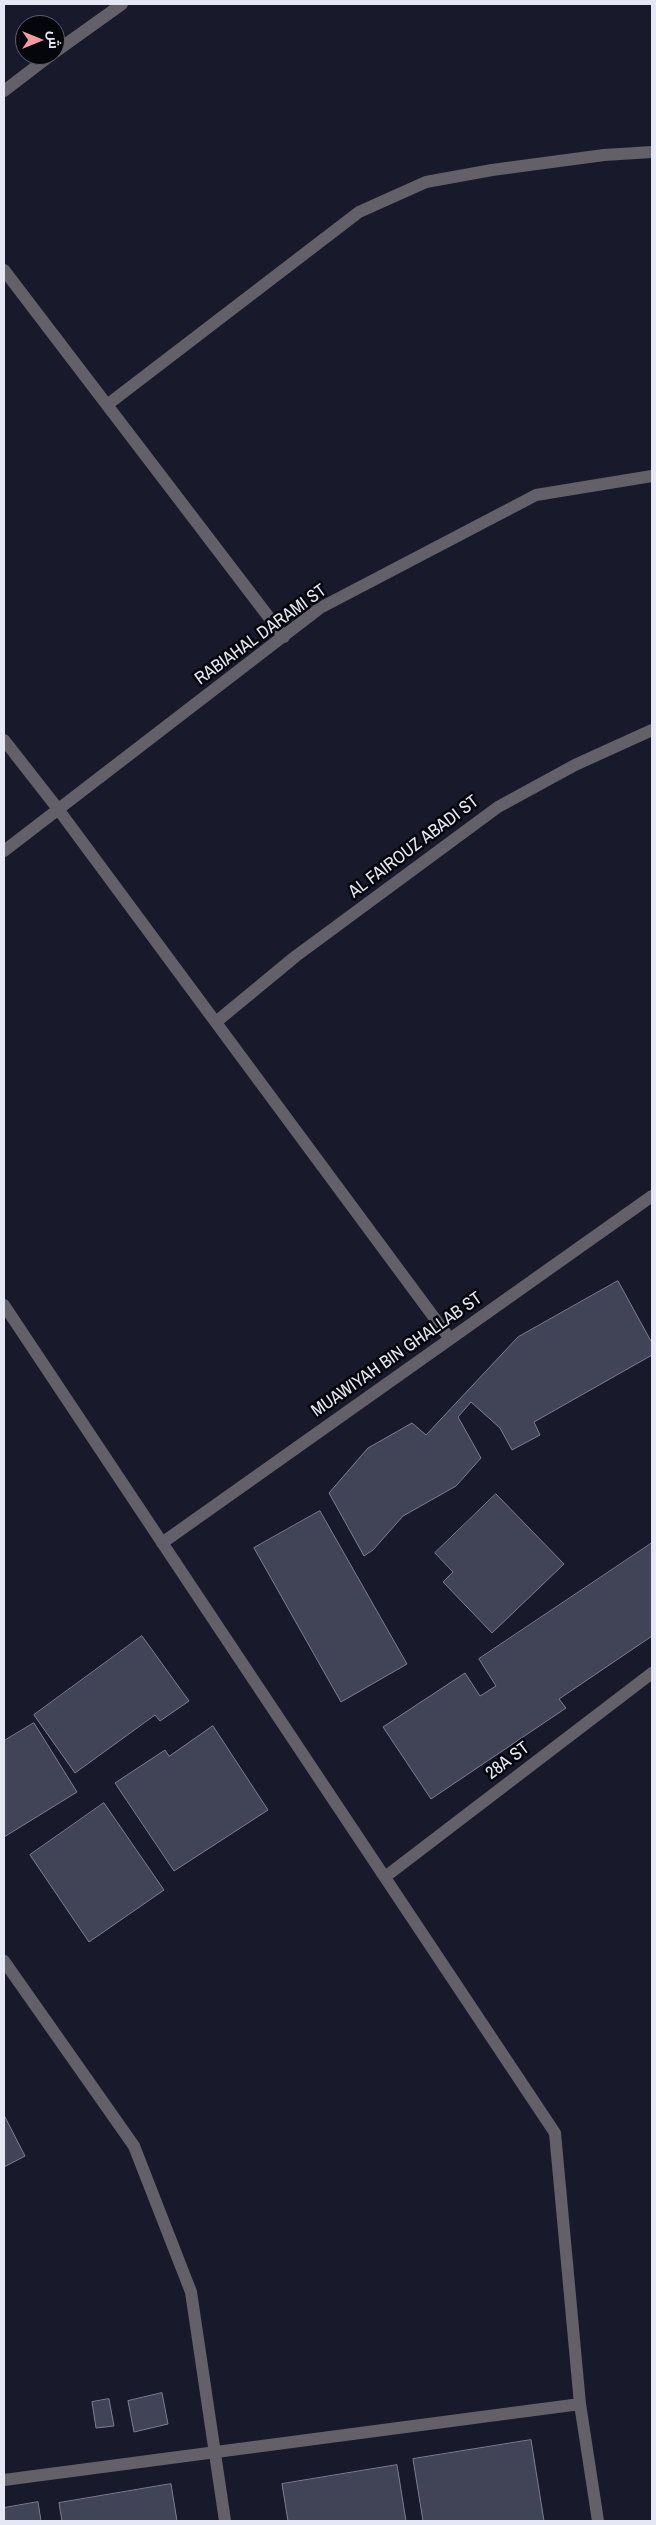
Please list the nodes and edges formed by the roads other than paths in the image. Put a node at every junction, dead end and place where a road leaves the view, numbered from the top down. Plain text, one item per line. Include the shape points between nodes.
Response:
1 (122, 4) edge
2 (65, 45) edge
3 (38, 65) edge
4 (4, 91) edge
5 (652, 152) edge
6 (4, 270) edge
7 (107, 405) junction
8 (652, 476) edge
9 (284, 637) junction
10 (652, 730) edge
11 (4, 740) edge
12 (58, 809) junction
13 (4, 851) edge
14 (216, 1022) junction
15 (652, 1196) edge
16 (4, 1305) edge
17 (450, 1339) junction
18 (162, 1543) junction
19 (652, 1673) edge
20 (384, 1877) junction
21 (4, 1962) edge
22 (580, 2404) junction
23 (214, 2451) junction
24 (4, 2480) edge
25 (225, 2521) edge
26 (598, 2521) edge

1 - 2 street
3 - 4 street
5 - 7 street via 604,155 426,182 359,212
6 - 7 street
7 - 9 street
8 - 9 street, RABIAHAL DARAMI ST via 536,495 320,608
9 - 12 street, RABIAHAL DARAMI ST
10 - 14 street, AL FAIROUZ ABADI ST via 575,765 498,807 296,956
11 - 12 street
12 - 13 street, RABIAHAL DARAMI ST
12 - 14 street
14 - 17 street
15 - 17 street, MUAWIYAH BIN GHALLAB ST
16 - 18 street
17 - 18 street, MUAWIYAH BIN GHALLAB ST
18 - 20 street
19 - 20 street, 28A ST
20 - 22 street via 555,2133
21 - 23 street via 134,2146 191,2292
22 - 23 street
22 - 26 street
23 - 24 street
23 - 25 street

